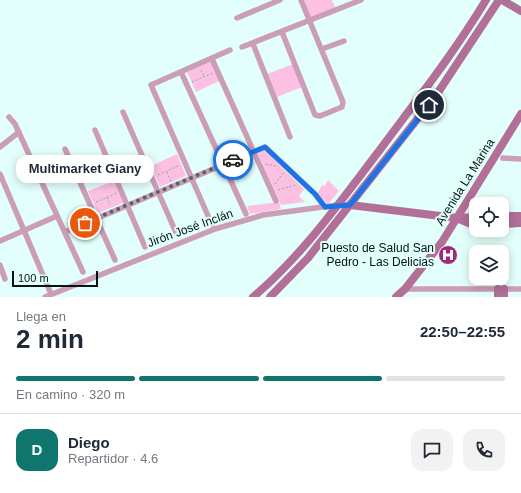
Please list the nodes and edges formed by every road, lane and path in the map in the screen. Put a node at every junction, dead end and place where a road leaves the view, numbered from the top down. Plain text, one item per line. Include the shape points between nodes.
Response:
1 (280, 0) edge
2 (302, 0) edge
3 (362, 0) edge
4 (486, 0) edge
5 (500, 0) edge
6 (521, 12) edge
7 (237, 18) dead end
8 (310, 20) junction
9 (282, 32) junction
10 (463, 37) junction
11 (344, 41) dead end
12 (472, 42) junction
13 (253, 44) junction
14 (242, 47) dead end
15 (322, 49) junction
16 (230, 50) dead end
17 (449, 58) junction
18 (212, 59) junction
19 (457, 64) junction
20 (200, 66) dead end
21 (216, 71) dead end
22 (181, 72) junction
23 (204, 76) junction
24 (191, 82) dead end
25 (123, 112) dead end
26 (521, 114) edge
27 (9, 117) dead end
28 (95, 130) dead end
29 (395, 130) junction
30 (19, 132) junction
31 (403, 136) junction
32 (290, 138) dead end
33 (0, 147) edge
34 (65, 149) dead end
35 (254, 151) junction
36 (503, 158) dead end
37 (521, 159) edge
38 (263, 163) dead end
39 (181, 164) dead end
40 (224, 164) junction
41 (280, 166) dead end
42 (167, 171) junction
43 (285, 171) dead end
44 (0, 174) edge
45 (156, 176) dead end
46 (192, 178) junction
47 (171, 182) dead end
48 (299, 184) dead end
49 (273, 186) dead end
50 (275, 191) dead end
51 (119, 192) dead end
52 (158, 193) junction
53 (107, 197) junction
54 (276, 201) dead end
55 (93, 203) dead end
56 (126, 205) junction
57 (337, 205) junction
58 (350, 205) junction
59 (325, 207) junction
60 (111, 208) dead end
61 (246, 214) dead end
62 (57, 216) junction
63 (509, 216) edge
64 (521, 216) edge
65 (469, 217) edge
66 (95, 218) junction
67 (457, 218) junction
68 (469, 223) edge
69 (521, 223) edge
70 (509, 224) edge
71 (212, 225) dead end
72 (24, 230) junction
73 (65, 232) junction
74 (178, 235) dead end
75 (0, 241) edge
76 (145, 248) dead end
77 (300, 252) junction
78 (308, 258) junction
79 (114, 260) dead end
80 (0, 265) edge
81 (83, 272) dead end
82 (6, 279) dead end
83 (406, 289) junction
84 (521, 289) edge
85 (501, 293) edge
86 (51, 294) junction
87 (45, 297) edge
88 (253, 297) edge
89 (270, 297) edge
90 (396, 297) edge

1 - 7 street
2 - 8 street
3 - 8 street
4 - 10 main road
5 - 6 main road
5 - 12 main road
8 - 9 street
8 - 15 street
9 - 13 street
9 - 15 street via 314,114 318,117 340,108 343,103
10 - 12 main road
10 - 17 main road
11 - 15 street
12 - 19 main road
13 - 14 street
13 - 32 street
16 - 18 street
17 - 19 main road
17 - 29 main road
18 - 22 street
18 - 35 street
19 - 31 main road
20 - 23 path
21 - 23 path
22 - 40 street
22 - 46 street via 151,85
23 - 24 path
25 - 52 street
26 - 67 main road, Avenida La Marina
27 - 30 street
28 - 56 street
29 - 31 main road
29 - 57 main road
30 - 33 street
30 - 62 street
31 - 58 main road
34 - 66 street
35 - 40 street
35 - 54 street
35 - 59 street via 265,147 315,194
36 - 37 street
38 - 41 path
39 - 42 path
40 - 46 street
40 - 61 street
42 - 45 path
42 - 47 path
43 - 49 path
44 - 72 street
46 - 52 street
46 - 71 street
48 - 50 path
51 - 53 path
52 - 56 street
52 - 74 street
53 - 55 path
53 - 60 path
56 - 66 street
56 - 76 street
57 - 58 street, Jirón José Inclán
57 - 59 street, Jirón José Inclán
57 - 77 main road
58 - 67 main road
58 - 78 main road
59 - 86 street, Jirón José Inclán via 262,215 215,229
62 - 72 street
62 - 73 street
63 - 64 main road
65 - 67 main road
66 - 73 street
66 - 79 street
67 - 68 main road
67 - 83 main road, Avenida La Marina
69 - 70 main road
72 - 75 street
72 - 86 street
73 - 81 street
77 - 78 main road
77 - 88 main road
78 - 89 main road
80 - 82 street
83 - 85 street
83 - 90 main road, Avenida La Marina
84 - 85 street
86 - 87 street, Jirón José Inclán

